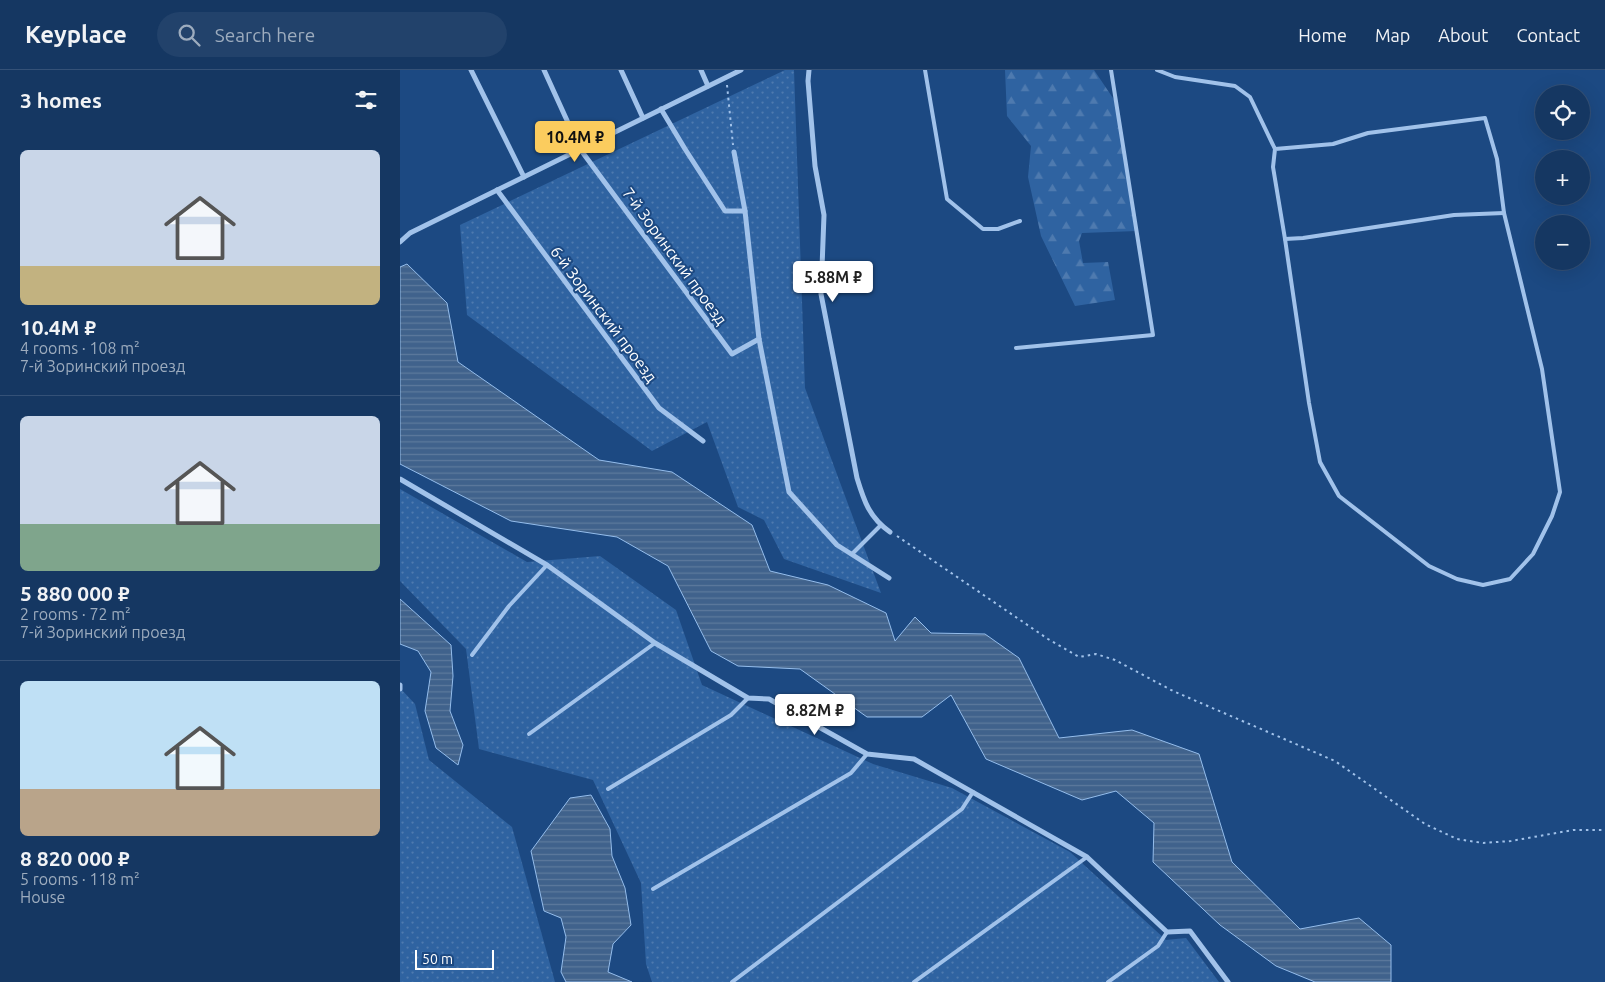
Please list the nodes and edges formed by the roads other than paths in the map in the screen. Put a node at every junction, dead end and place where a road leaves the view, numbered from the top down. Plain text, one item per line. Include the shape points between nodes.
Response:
1 (470, 70) edge
2 (544, 70) edge
3 (621, 70) edge
4 (700, 70) edge
5 (741, 70) edge
6 (810, 70) edge
7 (925, 70) edge
8 (1111, 70) edge
9 (1157, 70) edge
10 (708, 86) junction
11 (661, 109) junction
12 (643, 118) junction
13 (580, 149) junction
14 (1275, 149) junction
15 (734, 152) road end
16 (524, 177) junction
17 (497, 190) junction
18 (745, 211) junction
19 (1504, 213) junction
20 (1020, 221) dead end
21 (1285, 239) junction
22 (400, 242) edge
23 (759, 340) junction
24 (1016, 348) dead end
25 (703, 441) dead end
26 (400, 479) edge
27 (881, 525) junction
28 (890, 532) road end
29 (852, 554) junction
30 (547, 565) junction
31 (889, 578) dead end
32 (655, 644) junction
33 (472, 655) dead end
34 (400, 685) edge
35 (400, 690) edge
36 (748, 698) junction
37 (529, 734) dead end
38 (867, 754) junction
39 (608, 789) dead end
40 (973, 792) junction
41 (1087, 857) junction
42 (653, 889) dead end
43 (1168, 932) junction
44 (732, 982) edge
45 (914, 982) edge
46 (1108, 982) edge
47 (1228, 982) edge

1 - 16 street
2 - 13 street
3 - 12 street
4 - 10 street
5 - 10 street
6 - 27 street via 808,81 815,166 824,215 821,294 857,478 866,505
7 - 20 lane via 947,199 984,229 998,229
8 - 24 lane via 1153,335
9 - 14 lane via 1176,77 1235,86 1250,97
10 - 11 street
11 - 12 street
11 - 18 street via 725,211
12 - 13 street
13 - 16 street
13 - 23 street, 7-й Зоринский проезд via 732,354
14 - 19 lane via 1333,144 1368,132 1485,118 1497,159
14 - 21 lane via 1273,167
15 - 18 street
16 - 17 street
17 - 22 street via 410,233
17 - 25 street, 6-й Зоринский проезд via 659,408
18 - 23 street
19 - 21 lane via 1454,215
19 - 21 lane via 1542,369 1560,492 1533,554 1510,579 1483,585 1457,579 1429,566 1339,496 1320,462
23 - 29 street via 788,492 837,544
26 - 30 street
27 - 28 street
27 - 29 lane
29 - 31 street
30 - 32 street
30 - 33 lane via 509,606
32 - 36 street
32 - 37 lane
34 - 35 street
36 - 38 street via 769,699
36 - 39 lane via 731,715
38 - 40 street via 914,759
38 - 42 lane via 851,773
40 - 41 street
40 - 44 lane via 962,809
41 - 43 street
41 - 45 lane
43 - 46 lane via 1158,946
43 - 47 street via 1190,931

